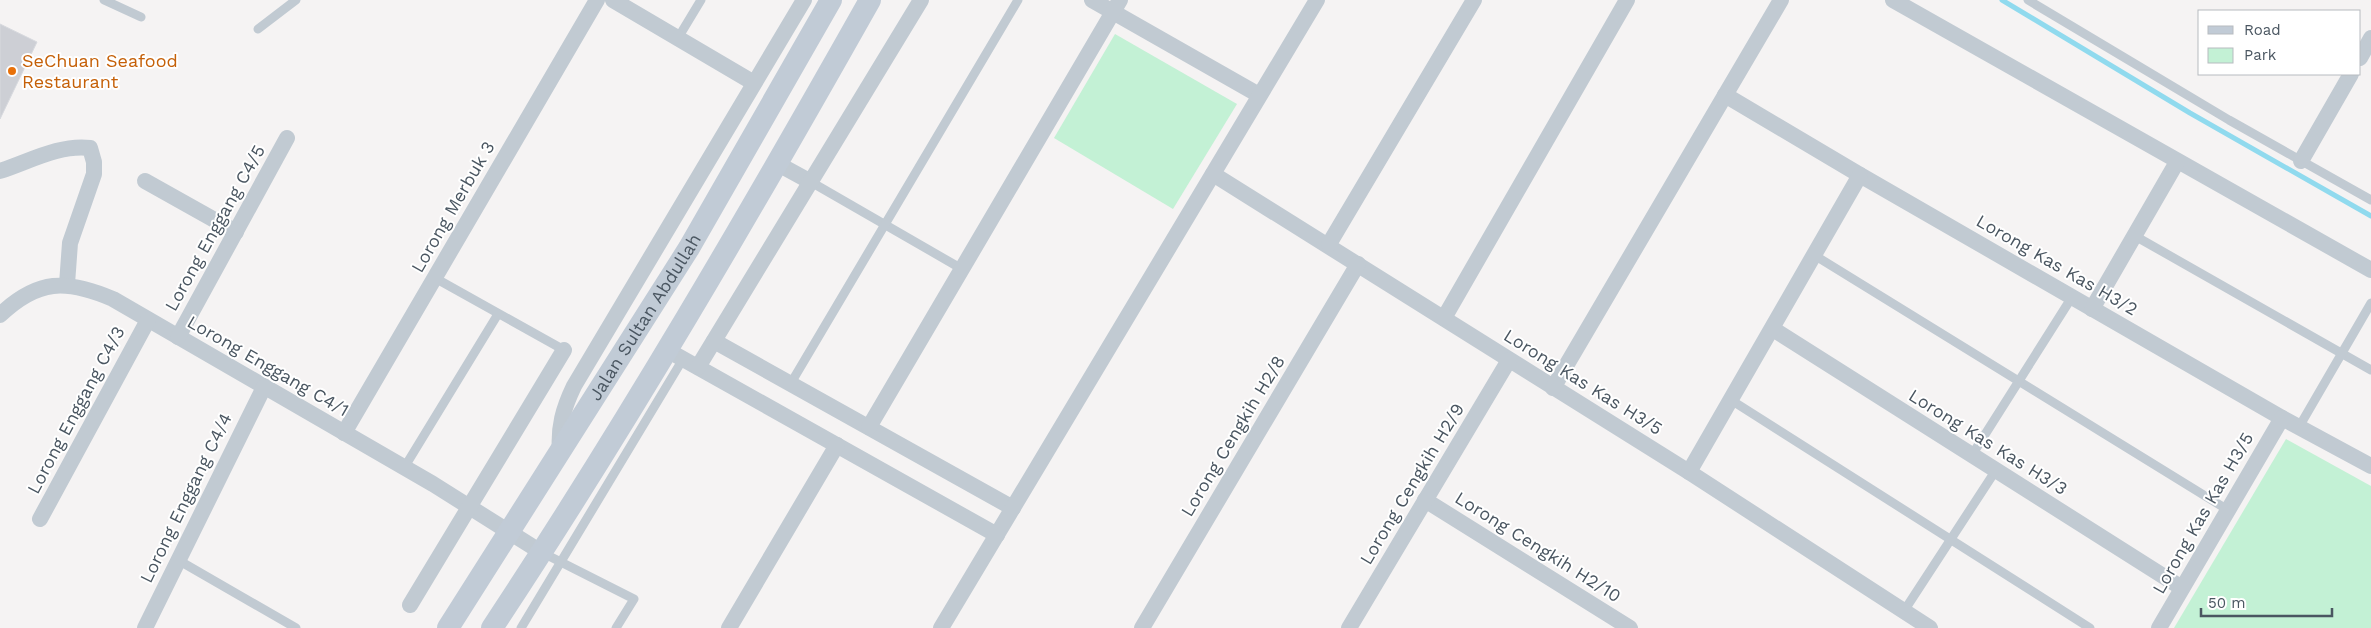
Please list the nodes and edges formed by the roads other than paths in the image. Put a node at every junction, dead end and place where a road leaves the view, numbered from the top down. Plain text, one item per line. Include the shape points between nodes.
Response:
1 (104, 0) edge
2 (296, 0) edge
3 (597, 0) edge
4 (613, 0) edge
5 (701, 0) edge
6 (804, 0) edge
7 (831, 0) edge
8 (870, 0) edge
9 (921, 0) edge
10 (1018, 0) edge
11 (1092, 0) edge
12 (1317, 0) edge
13 (1474, 0) edge
14 (1628, 0) edge
15 (1781, 0) edge
16 (1893, 0) edge
17 (2028, 0) edge
18 (1117, 6) edge
19 (141, 17) dead end
20 (258, 29) dead end
21 (678, 38) junction
22 (2371, 38) edge
23 (2361, 56) edge
24 (2350, 75) edge
25 (754, 83) junction
26 (1260, 95) junction
27 (1725, 95) junction
28 (287, 138) dead end
29 (2301, 161) junction
30 (2177, 162) junction
31 (778, 164) junction
32 (0, 171) edge
33 (1213, 174) junction
34 (1860, 175) junction
35 (145, 181) dead end
36 (811, 182) junction
37 (2371, 200) edge
38 (886, 225) junction
39 (236, 232) junction
40 (2135, 236) junction
41 (1328, 244) junction
42 (1814, 256) junction
43 (1358, 264) junction
44 (962, 268) junction
45 (2371, 270) edge
46 (435, 278) junction
47 (67, 284) junction
48 (2072, 297) junction
49 (2371, 303) edge
50 (2092, 308) junction
51 (498, 314) junction
52 (0, 315) edge
53 (1444, 318) junction
54 (148, 320) junction
55 (1773, 330) junction
56 (178, 337) junction
57 (714, 341) junction
58 (564, 350) joint
59 (2342, 353) junction
60 (675, 354) junction
61 (1509, 360) junction
62 (698, 367) junction
63 (2371, 370) edge
64 (2018, 381) junction
65 (791, 383) junction
66 (264, 387) junction
67 (1553, 388) junction
68 (1732, 400) junction
69 (2282, 418) junction
70 (869, 427) junction
71 (2299, 427) junction
72 (344, 433) junction
73 (837, 445) junction
74 (560, 452) junction
75 (1972, 455) junction
76 (2371, 466) edge
77 (404, 468) junction
78 (1996, 470) junction
79 (1689, 472) junction
80 (1425, 500) junction
81 (469, 507) junction
82 (1013, 508) junction
83 (2228, 510) junction
84 (40, 519) dead end
85 (509, 532) junction
86 (996, 535) junction
87 (1950, 540) junction
88 (541, 552) junction
89 (178, 560) junction
90 (561, 562) junction
91 (2182, 588) junction
92 (410, 605) dead end
93 (1904, 611) junction
94 (145, 628) edge
95 (296, 628) edge
96 (448, 628) edge
97 (492, 628) edge
98 (521, 628) edge
99 (616, 628) edge
100 (729, 628) edge
101 (942, 628) edge
102 (1142, 628) edge
103 (1349, 628) edge
104 (1630, 628) edge
105 (1930, 628) edge
106 (2090, 628) edge
107 (2159, 628) edge

1 - 19 lane
2 - 20 lane
3 - 46 street, Lorong Merbuk 3
4 - 21 street
5 - 21 lane
6 - 25 street
7 - 74 main road, Jalan Sultan Abdullah via 688,248
8 - 31 main road, Jalan Sultan Abdullah
9 - 36 street
10 - 38 lane
11 - 18 street
12 - 26 street
13 - 41 street
14 - 53 street
15 - 27 street
16 - 30 street
17 - 29 lane
18 - 26 street
18 - 44 street
21 - 25 street
22 - 23 street
24 - 29 street
25 - 74 street via 574,386 562,411 558,434
26 - 33 street
27 - 34 street, Lorong Kas Kas H3/2
27 - 67 street
28 - 39 street, Lorong Enggang C4/5
29 - 37 lane
30 - 40 street
30 - 45 street
31 - 36 street
31 - 60 main road, Jalan Sultan Abdullah
32 - 47 street via 62,150 90,148 94,174 70,243
33 - 41 street, Lorong Kas Kas H3/5
33 - 82 street
34 - 42 street
34 - 48 street, Lorong Kas Kas H3/2
35 - 39 street
36 - 38 lane
36 - 57 street
38 - 44 lane
38 - 65 lane
39 - 56 street, Lorong Enggang C4/5
40 - 50 street
40 - 59 lane
41 - 43 street, Lorong Kas Kas H3/5
42 - 55 street
42 - 64 lane
43 - 53 street, Lorong Kas Kas H3/5
43 - 102 street, Lorong Cengkih H2/8
44 - 70 street
46 - 51 lane
46 - 72 street, Lorong Merbuk 3
47 - 52 street, Lorong Enggang C4/1 via 43,288 15,301
47 - 54 street, Lorong Enggang C4/1 via 113,299
48 - 50 street, Lorong Kas Kas H3/2
48 - 64 lane
49 - 59 lane
50 - 69 street, Lorong Kas Kas H3/2
51 - 58 lane
51 - 77 lane
53 - 61 street, Lorong Kas Kas H3/5
54 - 56 street, Lorong Enggang C4/1
54 - 84 street, Lorong Enggang C4/3
55 - 68 street
55 - 75 street, Lorong Kas Kas H3/3
56 - 66 street, Lorong Enggang C4/1
57 - 62 street
57 - 65 street
58 - 81 street
59 - 63 lane
59 - 71 lane
60 - 62 street
60 - 88 main road, Jalan Sultan Abdullah
60 - 90 lane
61 - 67 street, Lorong Kas Kas H3/5
61 - 80 street, Lorong Cengkih H2/9
62 - 73 street
64 - 75 lane
64 - 83 lane
65 - 70 street
66 - 72 street, Lorong Enggang C4/1
66 - 89 street, Lorong Enggang C4/4
67 - 79 street, Lorong Kas Kas H3/5
68 - 79 street
68 - 87 lane
69 - 71 street, Lorong Kas Kas H3/2
69 - 83 street, Lorong Kas Kas H3/5
70 - 82 street
71 - 76 street, Lorong Kas Kas H3/2
72 - 77 street, Lorong Enggang C4/1
73 - 86 street
73 - 100 street
74 - 85 main road, Jalan Sultan Abdullah
75 - 78 street, Lorong Kas Kas H3/3
77 - 81 street, Lorong Enggang C4/1
78 - 87 lane
78 - 91 street, Lorong Kas Kas H3/3
79 - 93 street, Lorong Kas Kas H3/5
80 - 103 street, Lorong Cengkih H2/9
80 - 104 street, Lorong Cengkih H2/10
81 - 85 street, Lorong Enggang C4/1
81 - 92 street
82 - 86 street
83 - 91 street, Lorong Kas Kas H3/5
85 - 88 street, Lorong Enggang C4/1
85 - 96 main road, Jalan Sultan Abdullah
86 - 101 street
87 - 93 lane
87 - 106 lane
88 - 90 lane
88 - 97 main road, Jalan Sultan Abdullah
89 - 94 street, Lorong Enggang C4/4
89 - 95 lane
90 - 98 lane
90 - 99 lane via 634,599
91 - 107 street, Lorong Kas Kas H3/5
93 - 105 street, Lorong Kas Kas H3/5

